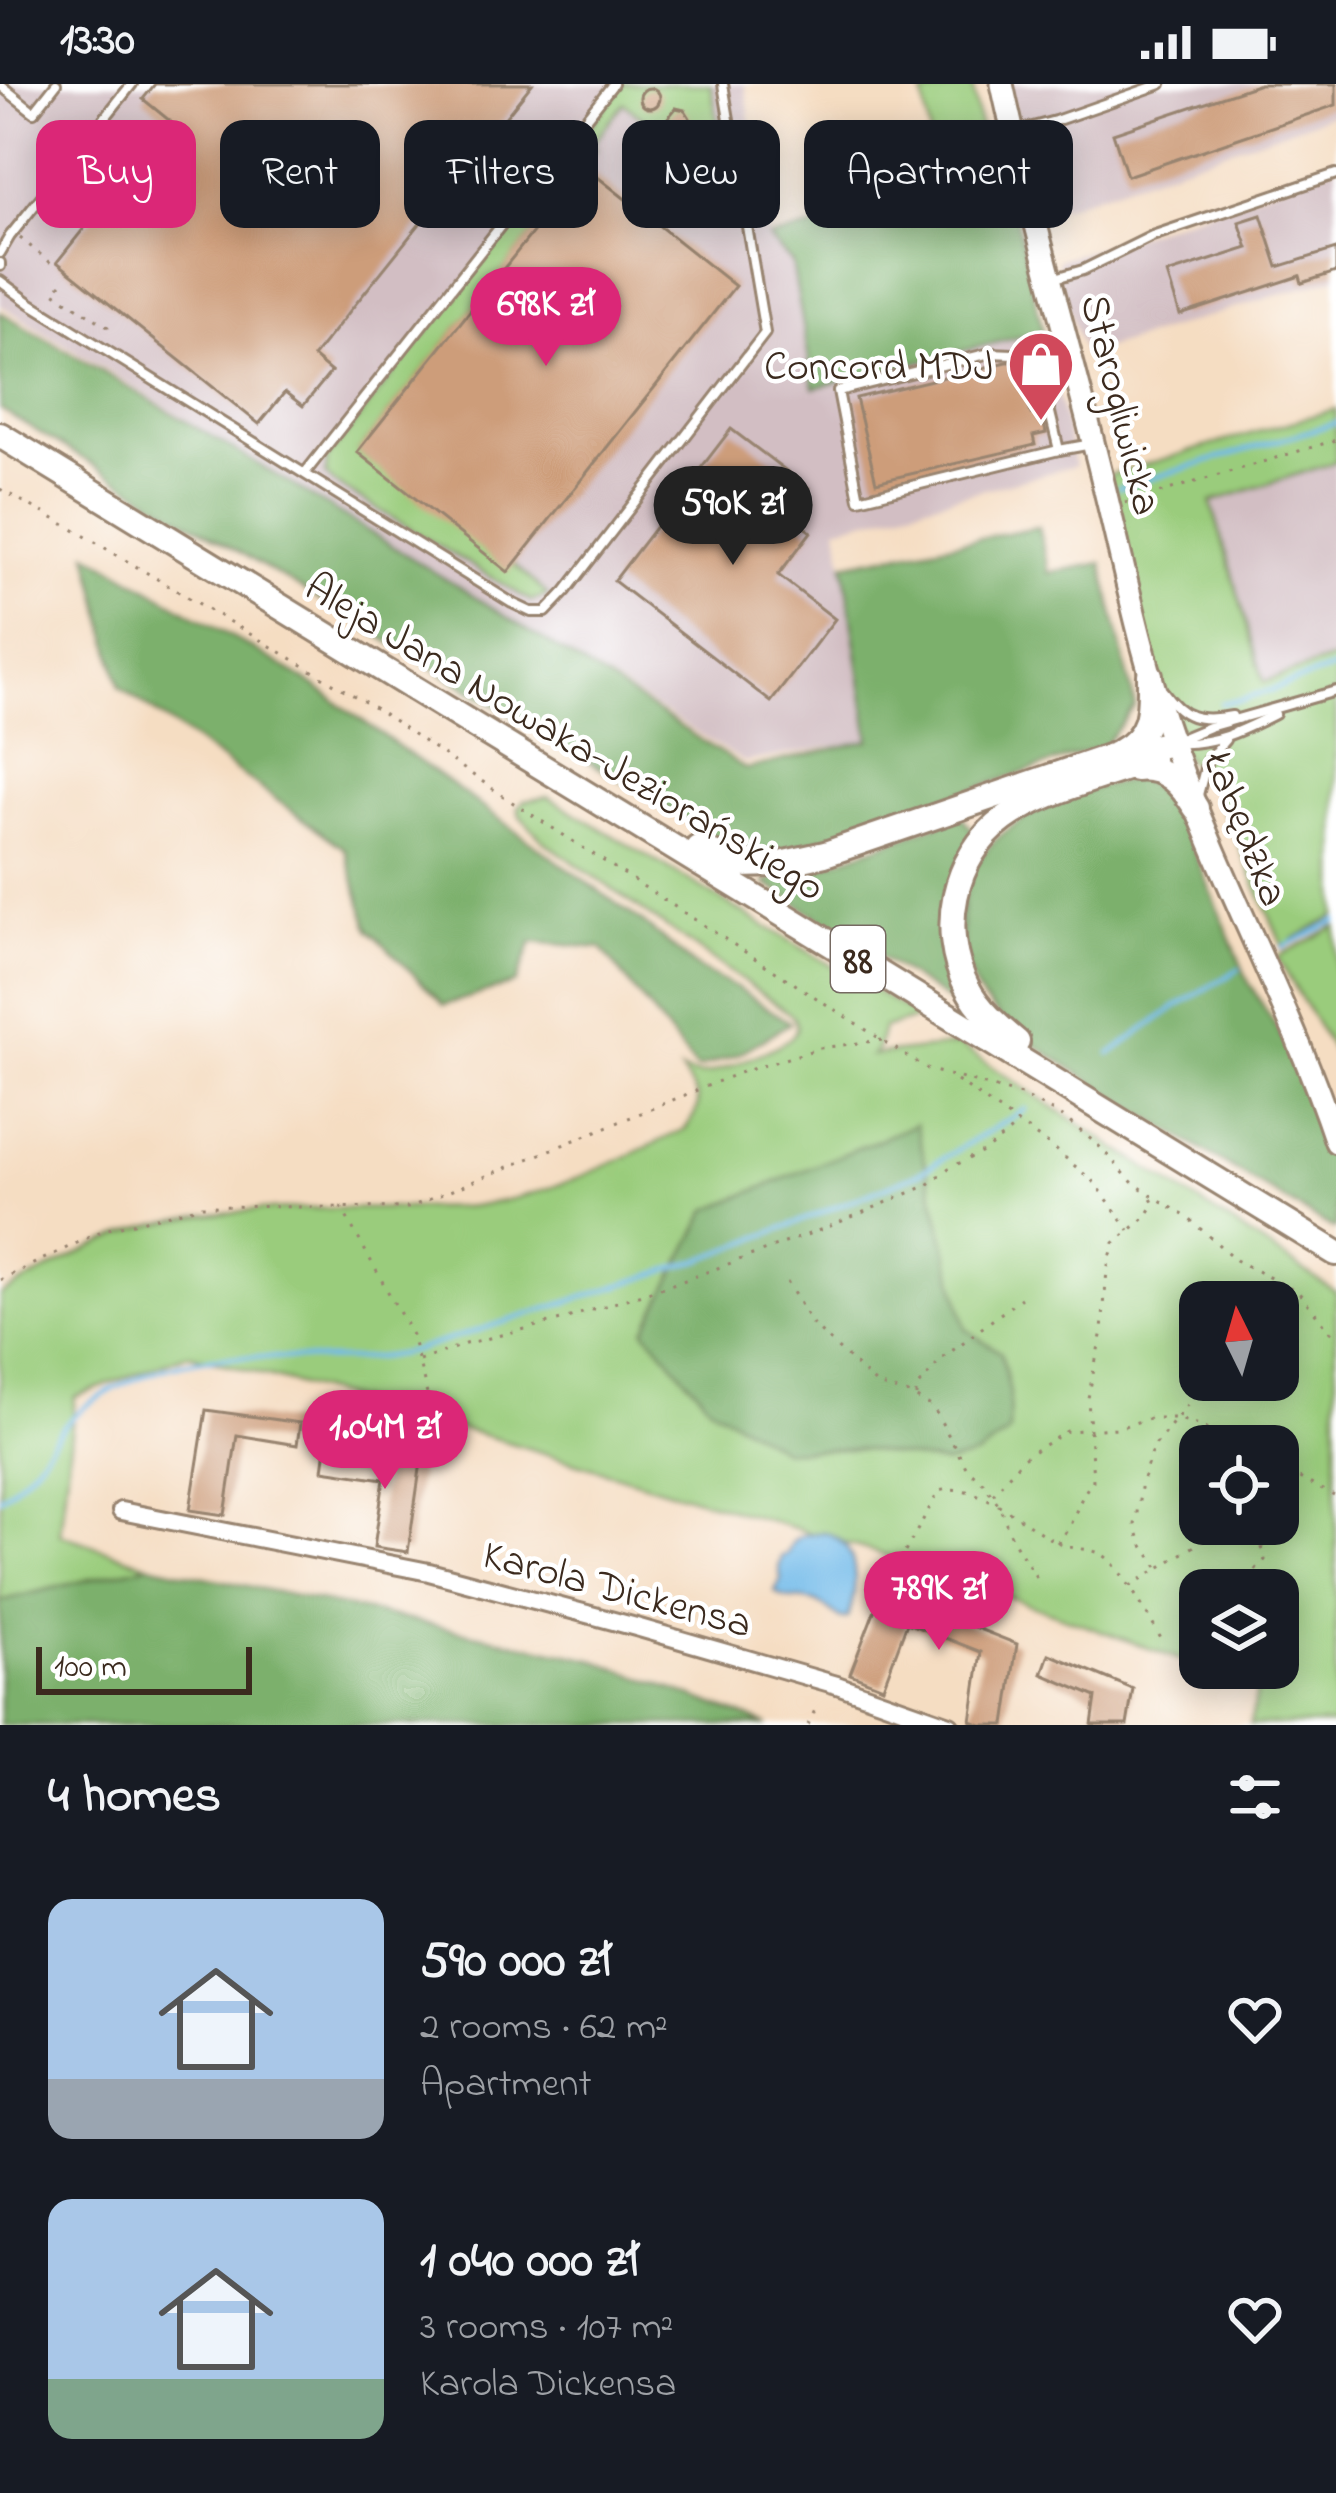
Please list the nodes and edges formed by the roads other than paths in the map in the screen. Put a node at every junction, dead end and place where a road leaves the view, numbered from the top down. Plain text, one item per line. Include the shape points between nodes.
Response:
1 (56, 84) edge
2 (132, 84) edge
3 (613, 84) edge
4 (723, 84) edge
5 (1001, 84) edge
6 (1161, 84) edge
7 (0, 86) edge
8 (1009, 120) edge
9 (1058, 120) edge
10 (1336, 174) edge
11 (1037, 228) edge
12 (0, 253) edge
13 (1059, 277) dead end
14 (0, 281) edge
15 (1070, 352) junction
16 (1036, 355) junction
17 (0, 435) edge
18 (1094, 444) junction
19 (1059, 450) junction
20 (304, 472) junction
21 (1150, 675) junction
22 (1336, 691) edge
23 (1292, 705) junction
24 (1227, 738) junction
25 (1172, 743) junction
26 (1117, 763) junction
27 (1196, 808) junction
28 (639, 826) junction
29 (1078, 1093) junction
30 (1336, 1142) edge
31 (1331, 1249) edge
32 (121, 1511) dead end
33 (950, 1725) edge

1 - 7 lane via 34,112
2 - 12 lane
3 - 20 lane
4 - 20 lane via 765,333 554,606 538,614 512,603
5 - 8 street, Starogliwicka
6 - 9 lane
10 - 13 lane via 1152,236
11 - 15 street, Starogliwicka
14 - 20 lane
15 - 16 lane
15 - 18 street, Starogliwicka
16 - 19 lane
16 - 19 lane via 990,353 838,391 859,499
17 - 28 main road, Aleja Jana Nowaka-Jeziorańskiego / 88
18 - 19 lane
18 - 21 street, Starogliwicka
21 - 23 lane via 1175,708 1208,721
21 - 25 street, Starogliwicka
21 - 26 main road via 1145,731
22 - 23 lane
23 - 24 lane
23 - 25 lane
24 - 25 lane
24 - 27 lane via 1207,761
25 - 26 main road
25 - 27 street, Łabędzka
26 - 27 main road via 1156,769
26 - 28 main road via 780,864 742,865
26 - 29 main road via 1003,819 970,854 955,899 953,939 965,985 994,1023
27 - 30 street, Łabędzka
28 - 29 main road, Aleja Jana Nowaka-Jeziorańskiego / 88
29 - 31 main road, Aleja Jana Nowaka-Jeziorańskiego / 88
32 - 33 street, Karola Dickensa via 429,1572 837,1685

